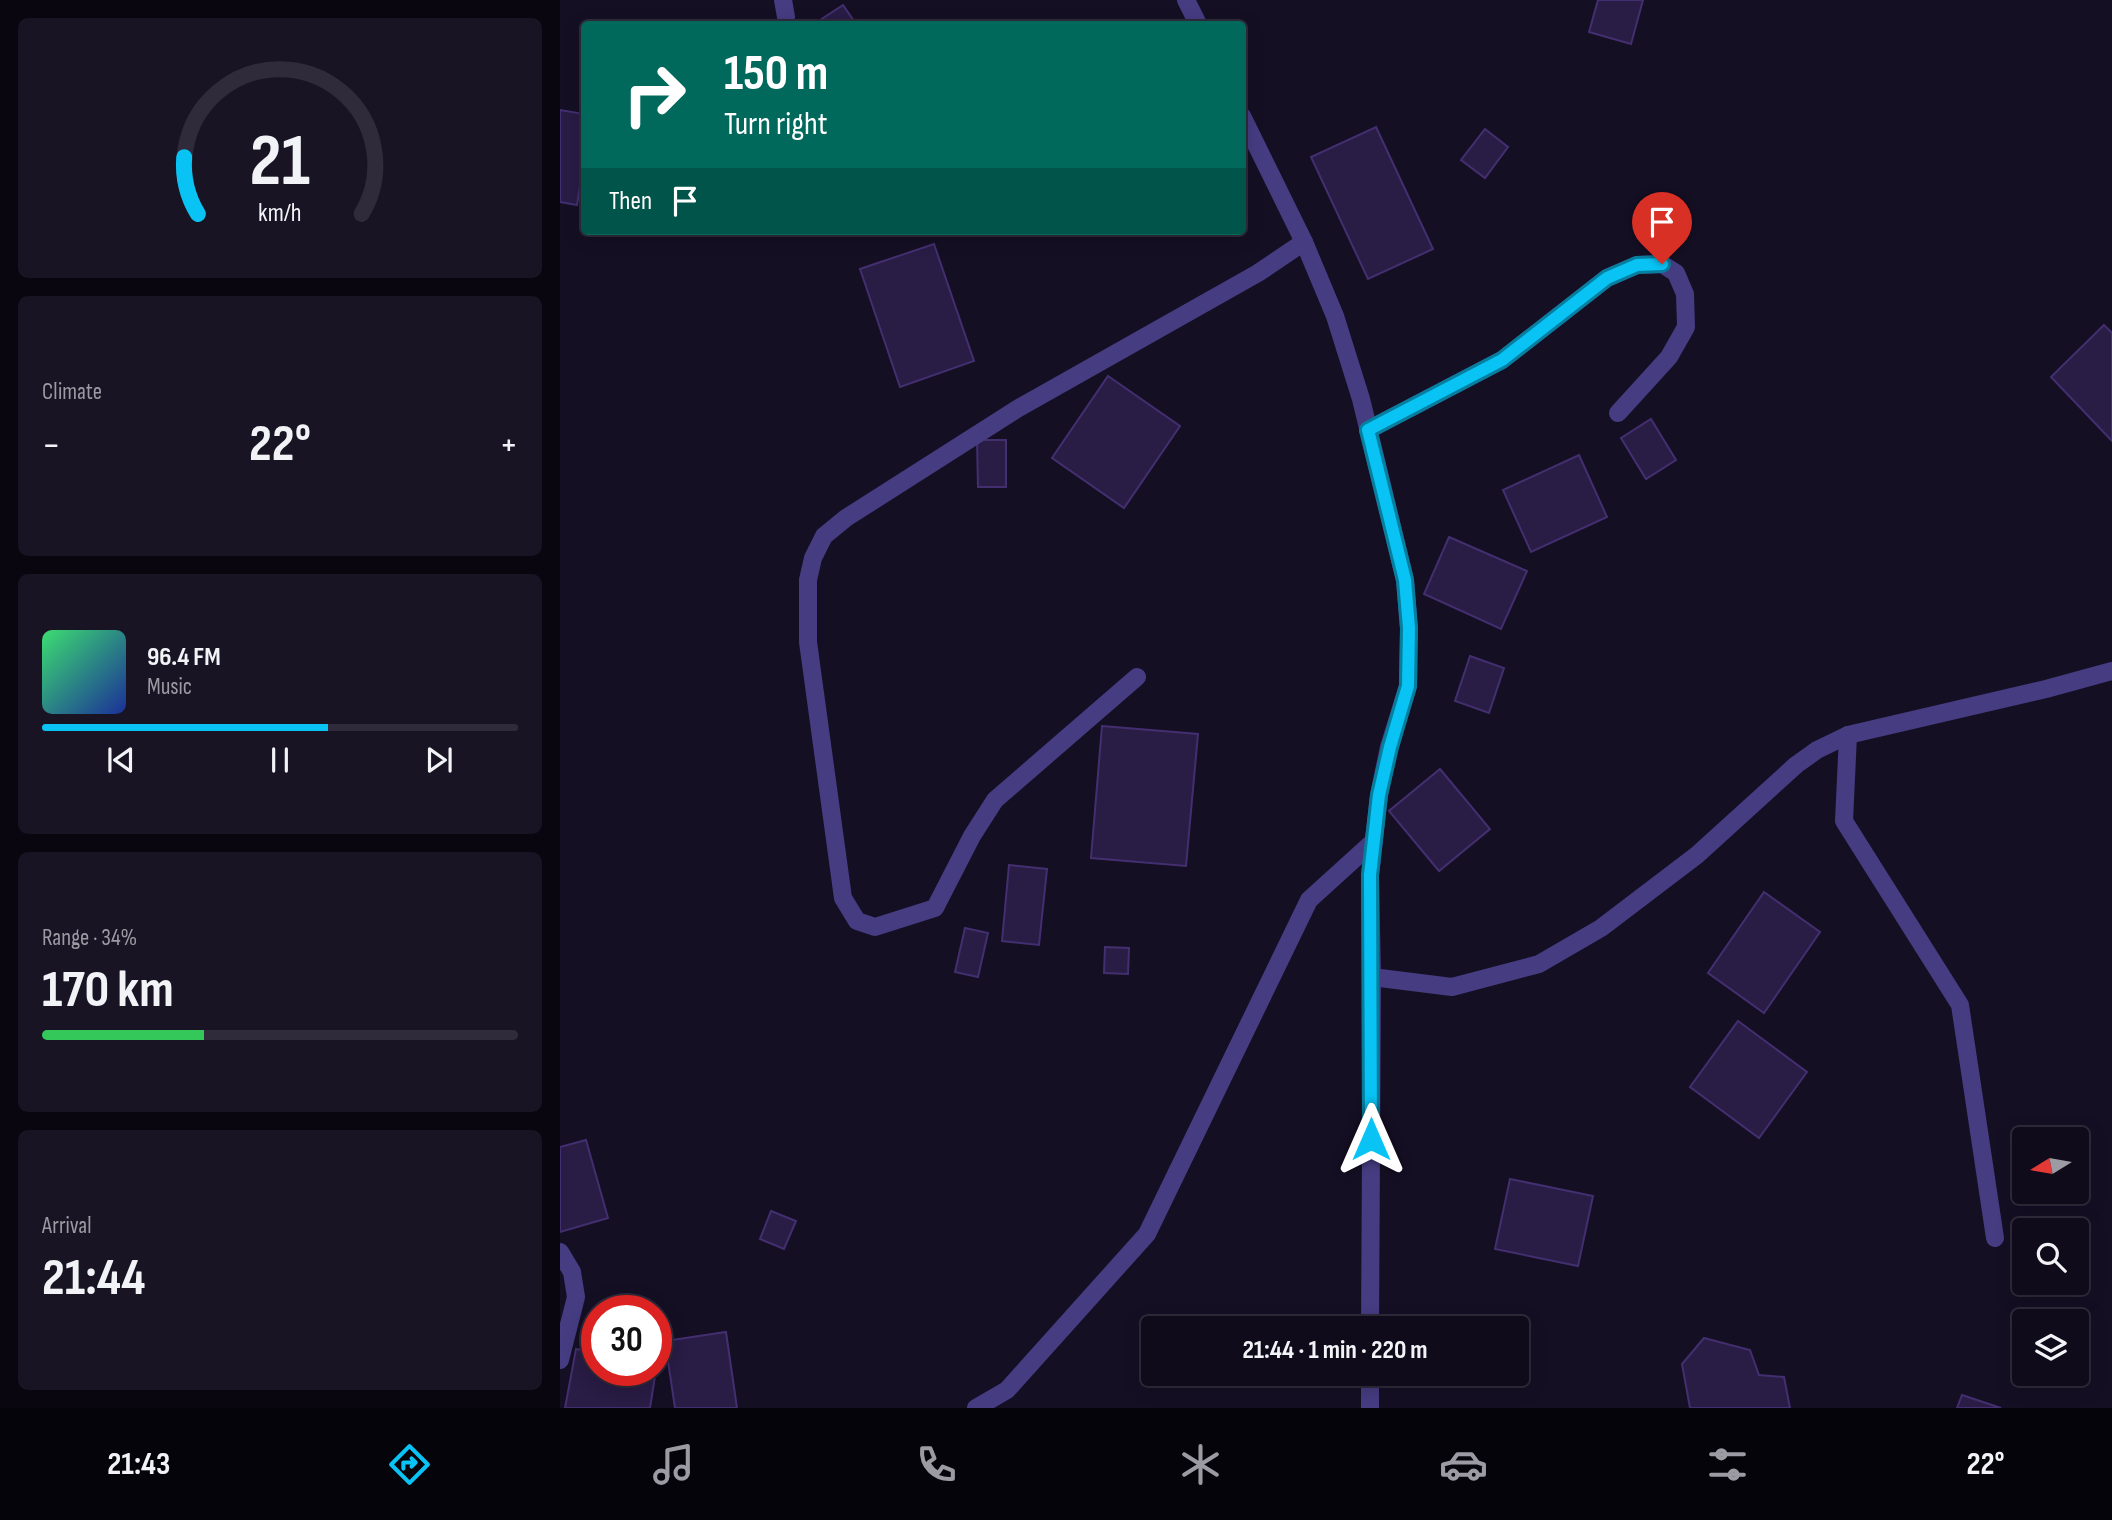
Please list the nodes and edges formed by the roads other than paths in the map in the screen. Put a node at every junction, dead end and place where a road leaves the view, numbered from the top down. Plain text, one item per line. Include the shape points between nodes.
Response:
1 (1186, 0) edge
2 (1196, 21) edge
3 (1246, 124) edge
4 (1304, 242) junction
5 (1618, 413) dead end
6 (1368, 430) junction
7 (2112, 671) edge
8 (1137, 677) dead end
9 (1848, 735) junction
10 (1374, 841) junction
11 (1372, 977) junction
12 (1995, 1238) dead end
13 (560, 1252) edge
14 (1370, 1316) edge
15 (560, 1360) edge
16 (1370, 1386) edge
17 (1007, 1390) junction
18 (976, 1408) edge
19 (1001, 1408) edge
20 (1370, 1408) edge

1 - 2 street
3 - 4 street
4 - 6 street via 1335,316
4 - 8 street via 1234,287 1017,409 824,536 808,580 808,642 843,898 857,921 876,927 935,908 995,800
5 - 6 street via 1669,357 1686,327 1685,294 1676,273 1662,264 1637,265 1607,278 1502,360
6 - 10 street via 1405,580 1409,628 1408,686 1384,771
7 - 9 street
9 - 11 street via 1796,765 1697,855 1601,928 1539,964 1452,987
9 - 12 street via 1844,821 1960,1005
10 - 11 street
10 - 17 street via 1309,900 1147,1234
11 - 14 street
13 - 15 street via 572,1272 576,1297
16 - 20 street
17 - 18 street
17 - 19 street

